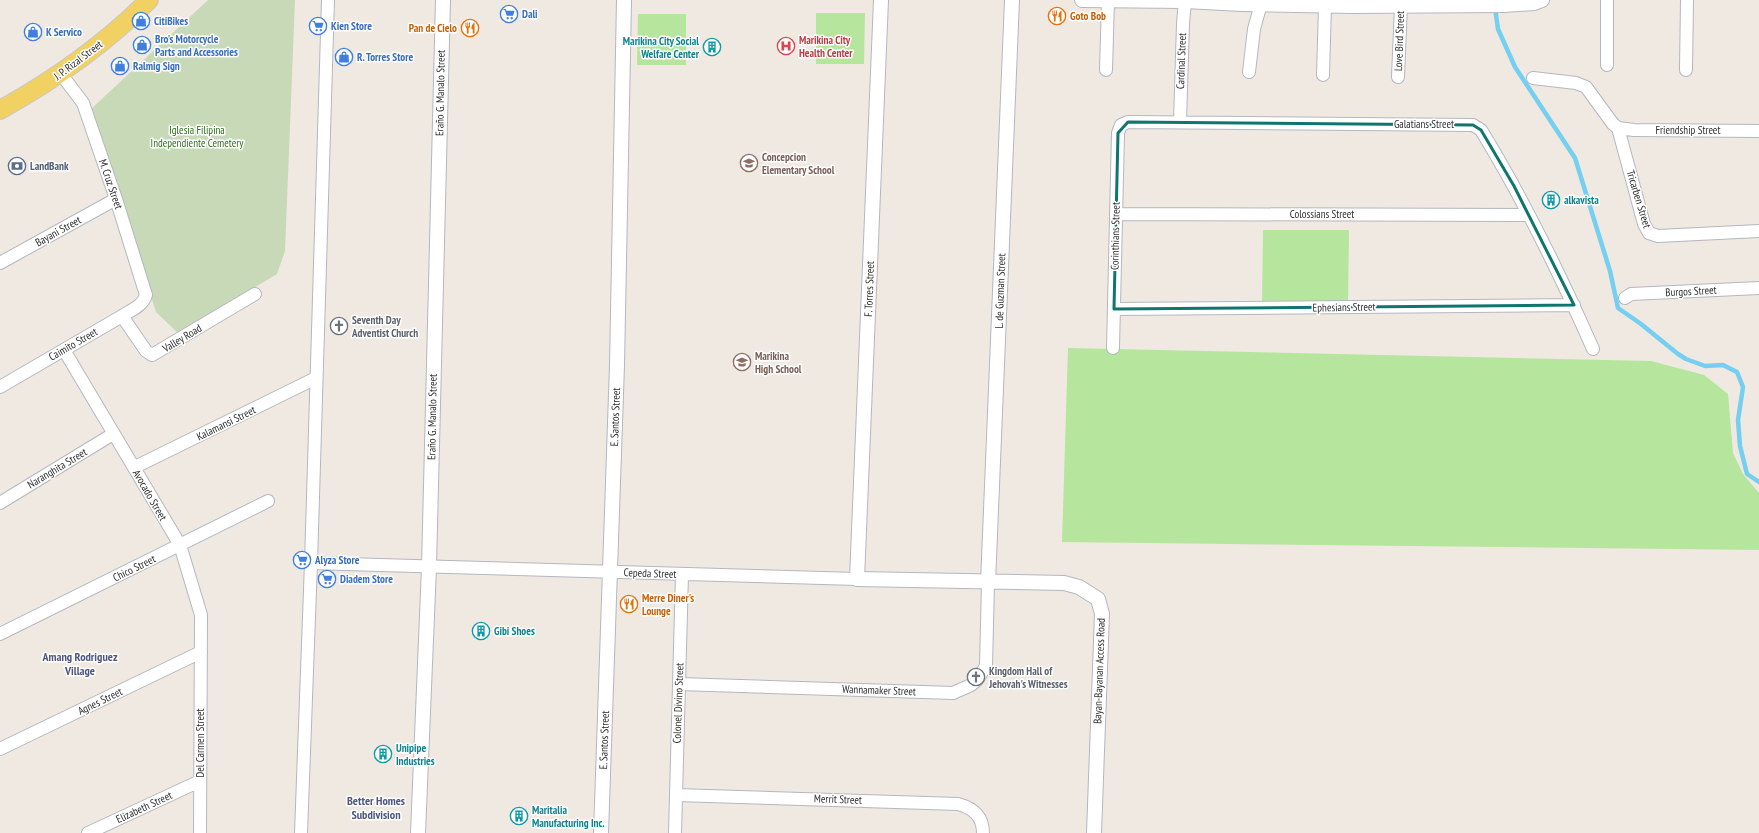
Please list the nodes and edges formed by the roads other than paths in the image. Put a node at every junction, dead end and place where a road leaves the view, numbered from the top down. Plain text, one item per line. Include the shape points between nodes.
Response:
1 (149, 0) edge
2 (328, 0) edge
3 (443, 0) edge
4 (624, 0) edge
5 (881, 0) edge
6 (1012, 0) edge
7 (1082, 0) edge
8 (1185, 0) edge
9 (1542, 0) edge
10 (1607, 0) edge
11 (1687, 0) edge
12 (1108, 1) edge
13 (1261, 2) edge
14 (1352, 3) edge
15 (1434, 3) edge
16 (1325, 5) junction
17 (1401, 5) junction
18 (1607, 65) dead end
19 (1106, 70) dead end
20 (1686, 70) dead end
21 (1249, 72) dead end
22 (61, 74) junction
23 (1323, 75) dead end
24 (1398, 77) dead end
25 (1533, 78) dead end
26 (0, 110) edge
27 (1180, 122) junction
28 (1121, 125) joint
29 (1618, 128) junction
30 (1759, 131) edge
31 (116, 199) junction
32 (1116, 214) junction
33 (1529, 215) junction
34 (1759, 231) edge
35 (0, 263) edge
36 (1759, 288) edge
37 (255, 294) dead end
38 (1625, 298) dead end
39 (144, 300) joint
40 (1574, 305) junction
41 (1114, 309) junction
42 (122, 316) junction
43 (1113, 348) dead end
44 (1593, 349) dead end
45 (64, 350) junction
46 (316, 378) junction
47 (0, 386) edge
48 (113, 434) junction
49 (135, 467) junction
50 (268, 501) dead end
51 (0, 503) edge
52 (180, 545) junction
53 (311, 562) junction
54 (429, 567) junction
55 (609, 572) junction
56 (682, 574) junction
57 (857, 579) junction
58 (988, 583) junction
59 (0, 634) edge
60 (201, 652) junction
61 (679, 684) junction
62 (0, 749) edge
63 (200, 781) junction
64 (676, 794) junction
65 (88, 833) edge
66 (200, 833) edge
67 (301, 833) edge
68 (418, 833) edge
69 (601, 833) edge
70 (675, 833) edge
71 (983, 833) edge
72 (1094, 833) edge

1 - 22 main road, J. P. Rizal Street via 97,48
2 - 46 street
3 - 54 street, Eraño G. Manalo Street
4 - 55 street, E. Santos Street via 617,365
5 - 57 street, F. Torres Street
6 - 58 street, L. de Guzman Street
7 - 12 street
8 - 12 street
8 - 13 street
8 - 27 street, Cardinal Street via 1182,24
9 - 15 street via 1534,3 1498,5
10 - 18 street
11 - 20 street
12 - 19 street
13 - 16 street
13 - 21 street via 1254,29
14 - 16 street
14 - 17 street
15 - 17 street
16 - 23 street
17 - 24 street, Love Bird Street
22 - 26 main road, J. P. Rizal Street
22 - 31 street, M. Cruz Street via 83,103
25 - 29 street via 1586,87 1608,119
27 - 28 street, Galatians Street via 1128,122
27 - 33 street, Galatians Street via 1473,125 1481,130
28 - 32 street, Corinthians Street via 1118,132
29 - 30 street, Friendship Street
29 - 34 street, Tricarben Street via 1644,224 1649,233 1658,236
31 - 35 street, Bayani Street
31 - 39 street, M. Cruz Street via 146,295
32 - 33 street, Colossians Street
32 - 41 street, Corinthians Street
33 - 40 street, Galatians Street
36 - 38 street, Burgos Street via 1631,294
37 - 42 street, Valley Road via 152,355 146,351
39 - 42 street, Caimito Street
40 - 41 street, Ephesians Street
40 - 44 street, Galatians Street
41 - 43 street, Corinthians Street
42 - 45 street, Caimito Street
45 - 47 street, Caimito Street
45 - 48 street, Avocado Street
46 - 49 street, Kalamansi Street
46 - 53 street
48 - 49 street, Avocado Street
48 - 51 street, Naranghita Street
49 - 52 street, Avocado Street
50 - 52 street, Chico Street
52 - 59 street, Chico Street
52 - 60 street, Avocado Street via 201,616
53 - 54 street, Cepeda Street
53 - 67 street
54 - 55 street, Cepeda Street
54 - 68 street, Eraño G. Manalo Street
55 - 56 street, Cepeda Street
55 - 69 street, E. Santos Street
56 - 57 street, Cepeda Street
56 - 61 street, Colonel Divino Street
57 - 58 street, Cepeda Street
58 - 61 street, Wannamaker Street via 986,666 977,680 953,692
58 - 72 street, Bayan-Bayanan Access Road via 1064,583 1079,587 1098,599 1102,614
60 - 62 street, Agnes Street
60 - 63 street, Del Carmen Street
61 - 64 street, Colonel Divino Street
63 - 65 street, Elizabeth Street
63 - 66 street, Del Carmen Street
64 - 70 street, Colonel Divino Street
64 - 71 street, Merrit Street via 958,804 974,810 980,818

